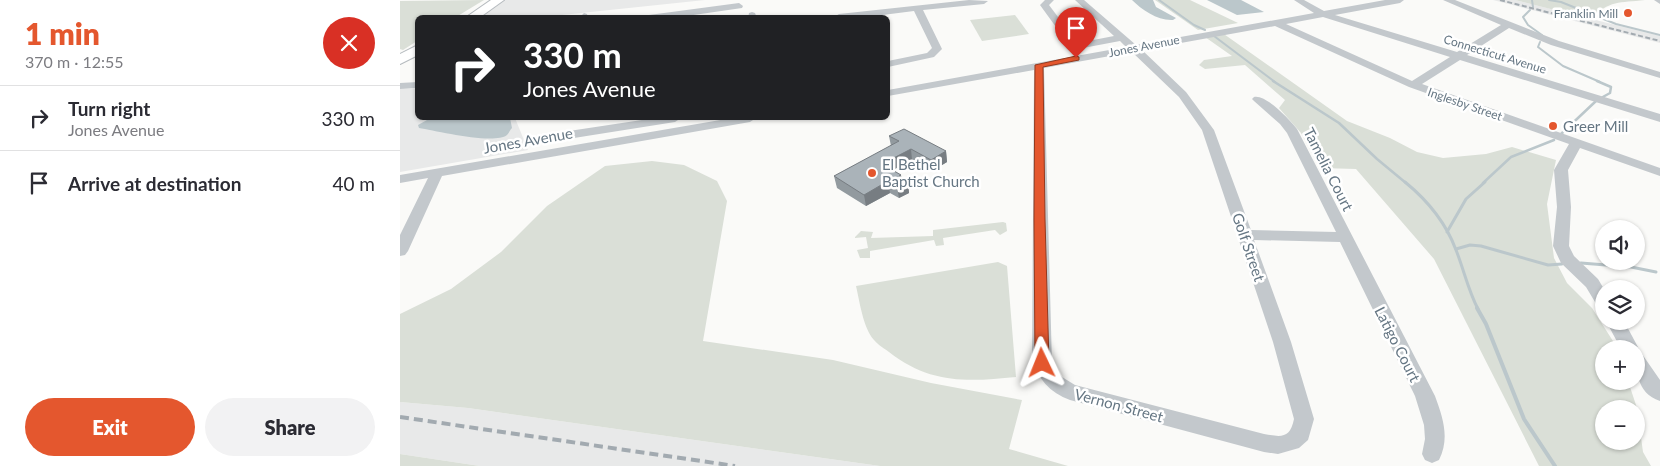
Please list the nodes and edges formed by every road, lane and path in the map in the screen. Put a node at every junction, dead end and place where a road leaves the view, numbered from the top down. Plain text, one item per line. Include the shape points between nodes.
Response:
1 (499, 0) edge
2 (1050, 0) edge
3 (1079, 0) edge
4 (1298, 0) edge
5 (1400, 0) edge
6 (1447, 0) edge
7 (984, 1) edge
8 (739, 6) dead end
9 (917, 8) junction
10 (1323, 14) junction
11 (475, 15) edge
12 (692, 15) edge
13 (838, 15) edge
14 (1275, 22) junction
15 (1507, 25) junction
16 (1120, 38) junction
17 (1132, 48) junction
18 (415, 51) edge
19 (1458, 56) junction
20 (400, 60) edge
21 (890, 64) edge
22 (1039, 65) junction
23 (1660, 75) edge
24 (415, 85) edge
25 (400, 86) edge
26 (1413, 86) junction
27 (890, 93) edge
28 (1258, 99) dead end
29 (1660, 118) edge
30 (648, 120) edge
31 (739, 120) edge
32 (634, 121) edge
33 (631, 139) junction
34 (536, 140) dead end
35 (1576, 144) junction
36 (1660, 172) edge
37 (437, 173) junction
38 (400, 179) edge
39 (1244, 235) junction
40 (1344, 237) junction
41 (400, 251) edge
42 (1595, 288) edge
43 (1645, 374) edge
44 (1660, 393) edge
45 (1264, 444) joint
46 (1432, 454) dead end

1 - 11 main road
2 - 16 street via 1044,5 1073,43
3 - 16 street, Golf Street
4 - 10 street
5 - 10 street, Jones Avenue
6 - 15 street
7 - 9 street
8 - 12 street
9 - 13 street
9 - 21 street via 937,49 930,55
10 - 14 street, Jones Avenue
10 - 19 street, Connecticut Avenue
14 - 17 street, Jones Avenue
14 - 26 street, Inglesby Street
15 - 19 street
15 - 23 street
16 - 17 street, Golf Street
17 - 22 street, Jones Avenue
17 - 39 street, Golf Street via 1176,89 1203,121
18 - 20 main road
19 - 26 street
19 - 29 street, Connecticut Avenue
22 - 27 street, Jones Avenue
22 - 45 street, Vernon Street via 1041,358 1046,372 1056,384 1070,392
24 - 25 street
26 - 35 street, Inglesby Street
28 - 40 street, Tamelia Court via 1293,132
30 - 32 street
31 - 33 street, Jones Avenue
32 - 33 street
32 - 34 street
33 - 37 street, Jones Avenue
35 - 36 street, Inglesby Street
35 - 42 street via 1561,170 1564,207 1561,246 1567,259
37 - 38 street, Jones Avenue
37 - 41 street
39 - 40 street
39 - 45 street, Golf Street via 1282,342 1304,419 1300,434 1292,442
40 - 46 street, Latigo Court via 1425,396 1434,419 1436,442
43 - 44 street

